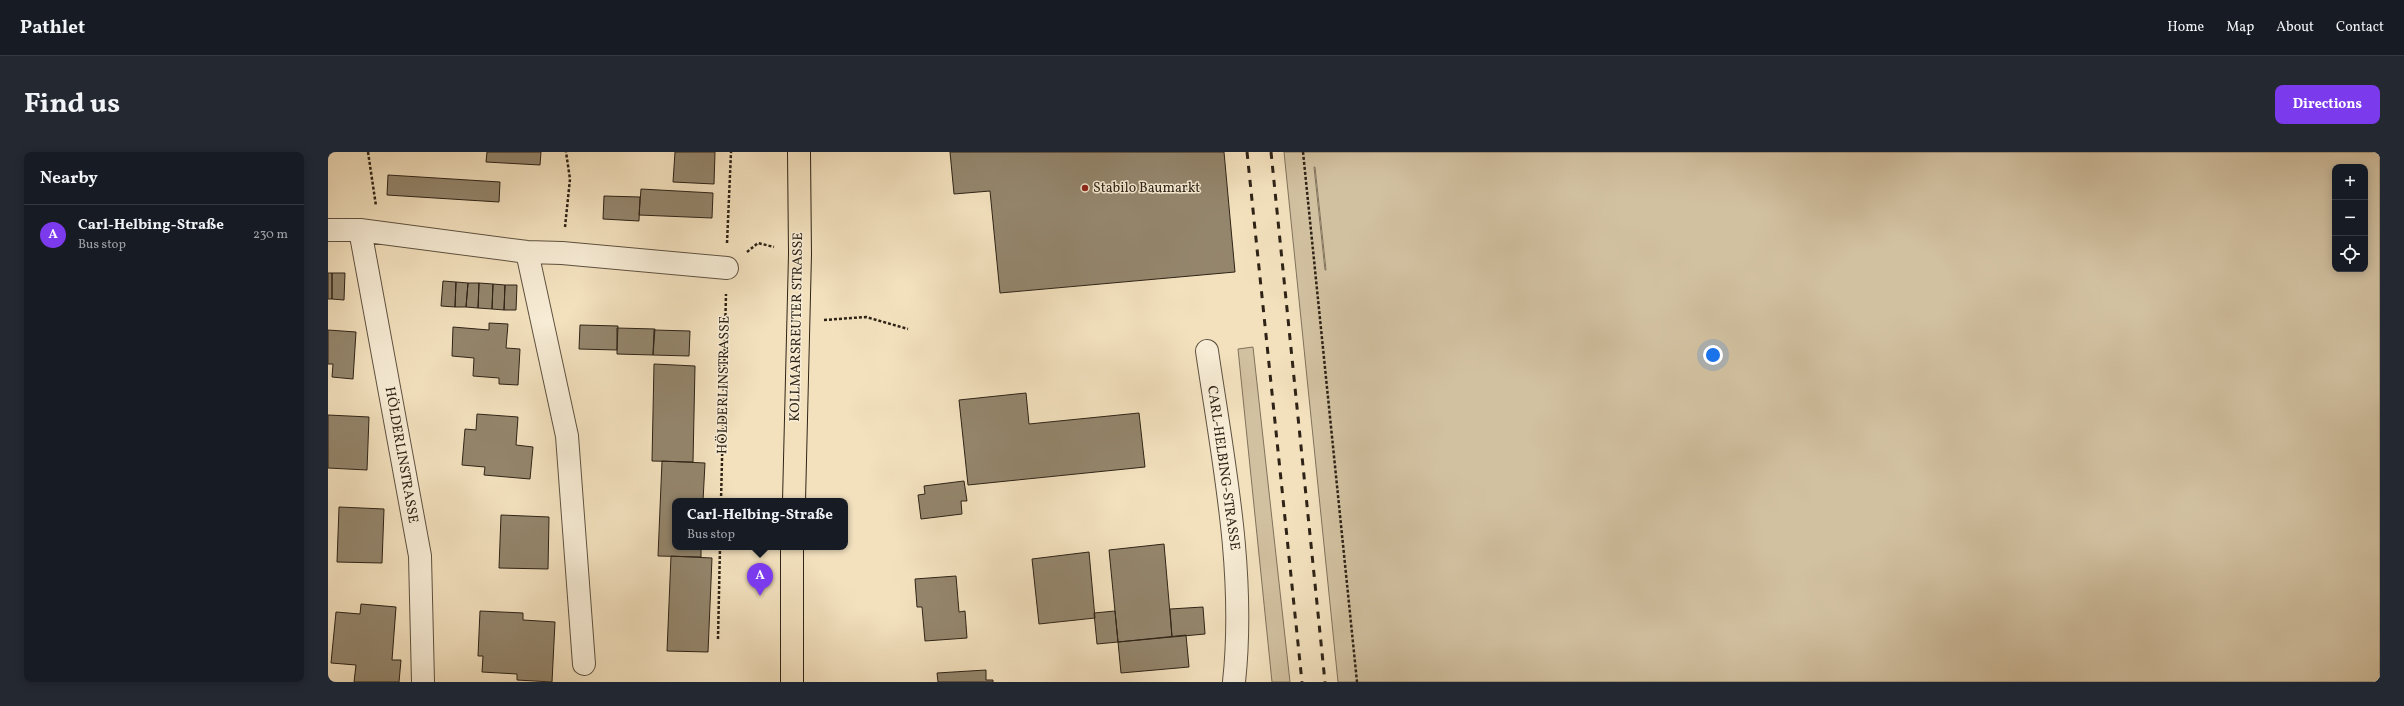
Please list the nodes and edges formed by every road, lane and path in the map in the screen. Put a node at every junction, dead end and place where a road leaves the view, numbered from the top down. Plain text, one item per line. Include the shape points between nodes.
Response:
1 (368, 152) edge
2 (566, 152) edge
3 (731, 152) edge
4 (799, 152) edge
5 (1303, 152) edge
6 (328, 230) edge
7 (370, 231) junction
8 (527, 252) junction
9 (562, 253) junction
10 (800, 254) junction
11 (726, 268) junction
12 (798, 322) junction
13 (908, 329) dead end
14 (1207, 351) dead end
15 (721, 498) edge
16 (794, 498) edge
17 (720, 550) edge
18 (792, 550) edge
19 (718, 639) dead end
20 (584, 664) dead end
21 (422, 682) edge
22 (792, 682) edge
23 (1234, 682) edge
24 (1357, 682) edge

1 - 7 path
2 - 9 path via 570,179
3 - 11 path, HÖLDERLINSTRASSE
4 - 10 main road, KOLLMARSREUTER STRASSE
5 - 24 path
6 - 7 street
7 - 8 street
7 - 21 street, HÖLDERLINSTRASSE via 420,556
8 - 9 street
8 - 20 street via 567,436
9 - 11 street
10 - 11 path via 758,243
10 - 12 main road, KOLLMARSREUTER STRASSE
11 - 15 path, HÖLDERLINSTRASSE
12 - 13 path via 866,317
12 - 16 main road, KOLLMARSREUTER STRASSE
14 - 23 street, CARL-HELBING-STRASSE via 1232,520 1238,611
17 - 19 path
18 - 22 main road

